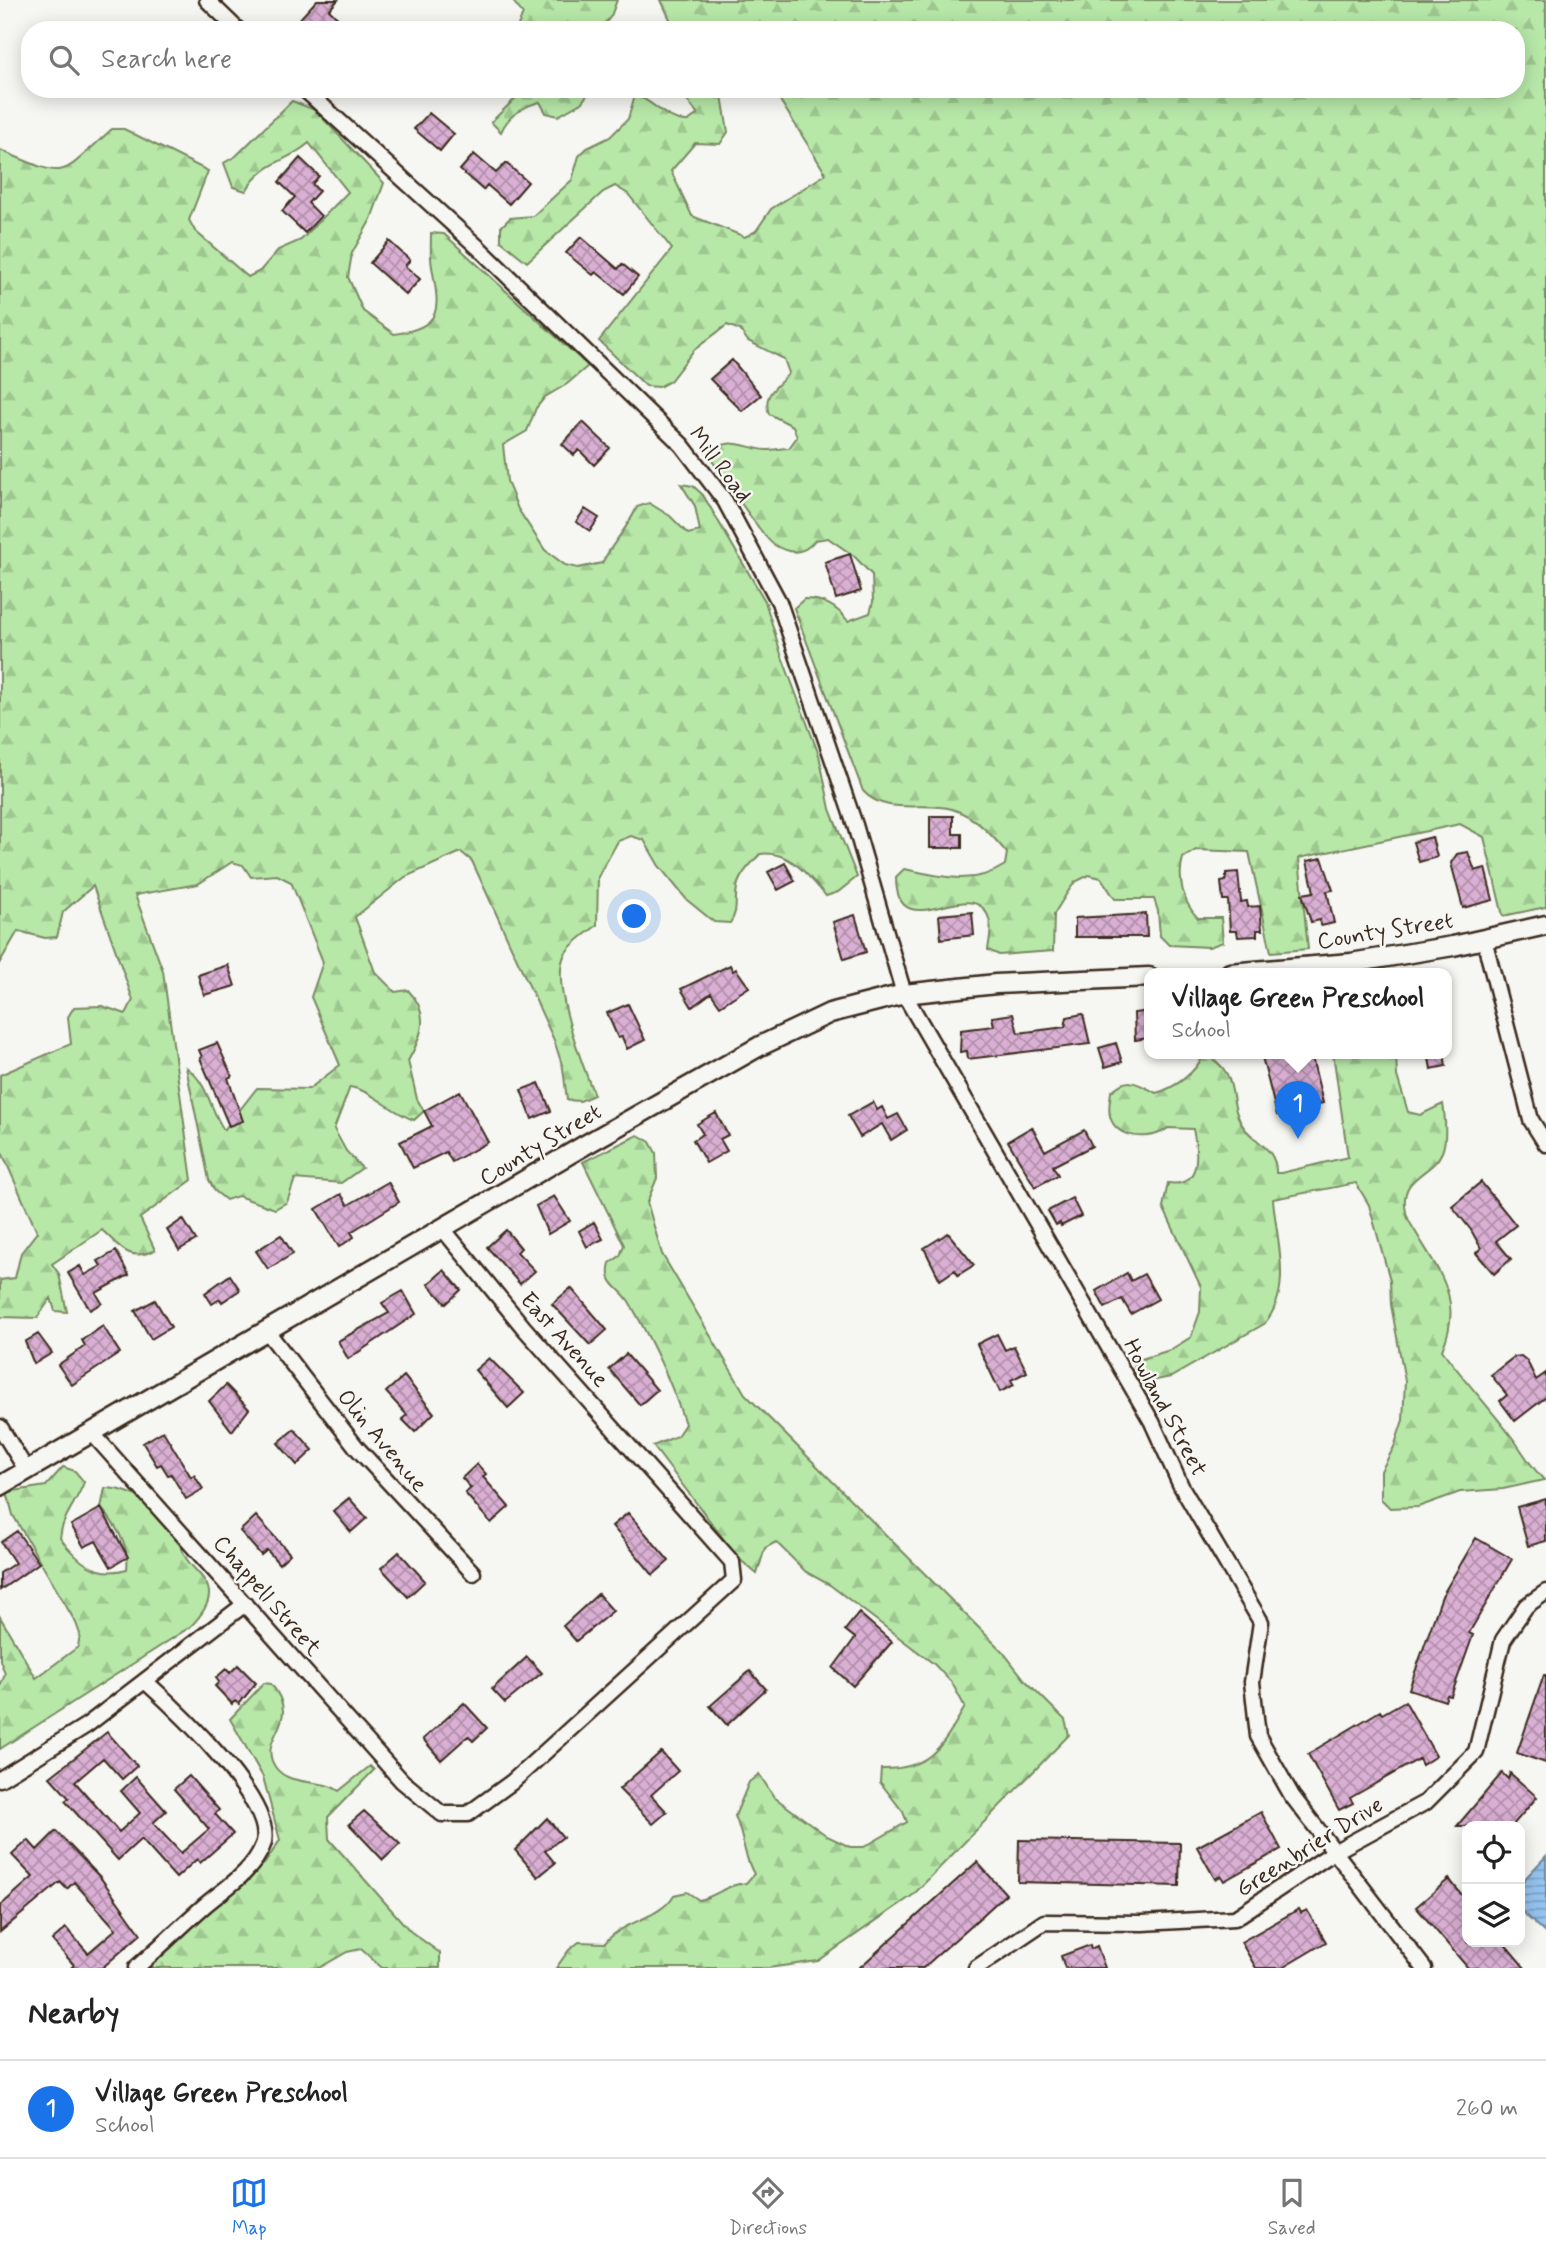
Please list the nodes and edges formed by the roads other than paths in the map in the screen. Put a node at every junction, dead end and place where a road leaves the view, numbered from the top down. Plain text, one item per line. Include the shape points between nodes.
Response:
1 (207, 0) edge
2 (229, 21) edge
3 (314, 98) edge
4 (1546, 925) edge
5 (1484, 939) junction
6 (1290, 968) edge
7 (1144, 977) edge
8 (904, 994) junction
9 (1546, 1143) edge
10 (443, 1229) junction
11 (266, 1330) junction
12 (0, 1427) edge
13 (92, 1433) junction
14 (27, 1471) junction
15 (0, 1486) edge
16 (473, 1573) dead end
17 (1546, 1592) edge
18 (245, 1604) junction
19 (145, 1681) junction
20 (0, 1779) edge
21 (408, 1787) joint
22 (1334, 1852) junction
23 (136, 1968) edge
24 (976, 1968) edge
25 (1424, 1968) edge

1 - 2 street
3 - 8 street, Mill Road via 481,250 682,445 725,500 779,602 855,825
4 - 5 street, County Street
5 - 6 street, County Street via 1351,963
5 - 9 street via 1531,1120
7 - 8 street, County Street
8 - 10 street, County Street via 830,1013 760,1045
8 - 22 street, Howland Street via 1152,1422 1181,1486 1261,1622 1252,1682 1258,1737 1292,1796
10 - 11 street, County Street
10 - 21 street, East Avenue via 524,1328 732,1562 734,1580 512,1782 468,1814 442,1814
11 - 13 street, County Street
11 - 16 street, Olin Avenue via 357,1448
12 - 14 street
13 - 14 street, County Street
13 - 18 street, Chappell Street
14 - 15 street, County Street
17 - 22 street, Greenbrier Drive via 1526,1606 1503,1640 1476,1752 1426,1802
18 - 19 street
18 - 21 street, Chappell Street
19 - 20 street via 87,1725
19 - 23 street via 250,1793 264,1819 264,1844 248,1870
22 - 24 street, Greenbrier Drive via 1235,1918 1044,1922
22 - 25 street, Howland Street

